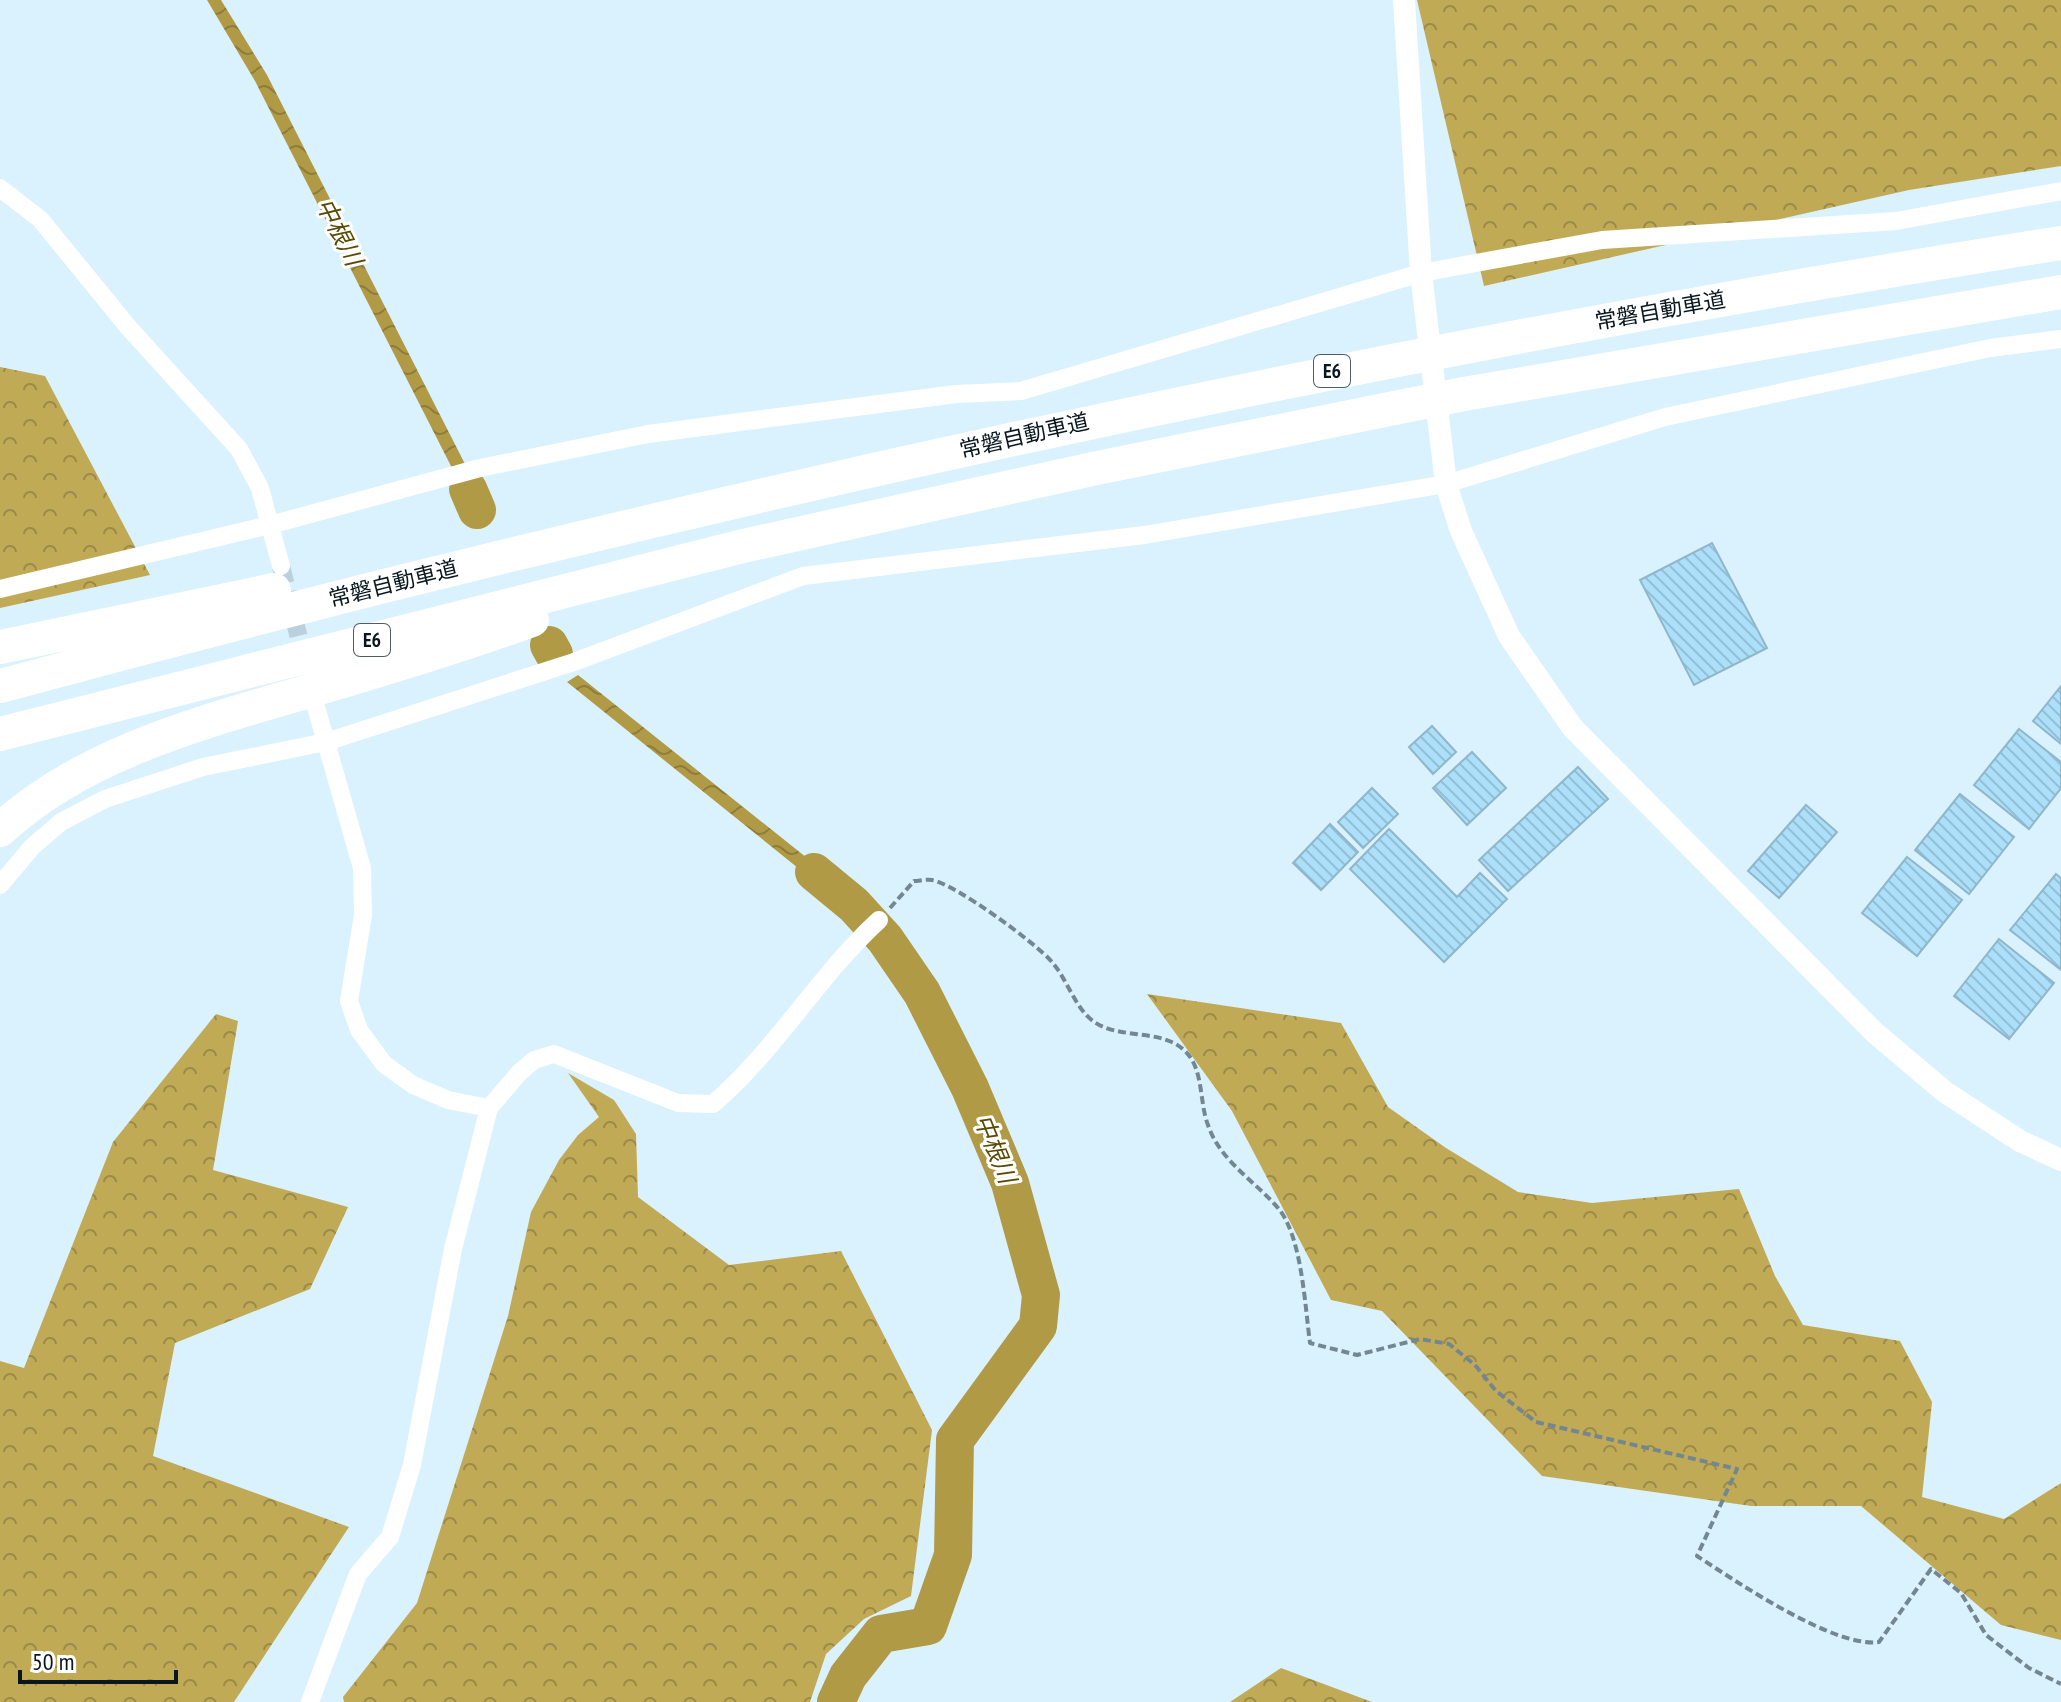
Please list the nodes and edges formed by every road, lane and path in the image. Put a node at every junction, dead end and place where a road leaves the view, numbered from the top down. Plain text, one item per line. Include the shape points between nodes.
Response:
1 (1404, 0) edge
2 (0, 188) edge
3 (2061, 191) edge
4 (2061, 243) edge
5 (1421, 273) junction
6 (2061, 292) edge
7 (2061, 339) edge
8 (1445, 473) junction
9 (270, 525) junction
10 (609, 530) junction
11 (743, 546) junction
12 (281, 566) tunnel mouth
13 (0, 589) edge
14 (0, 647) edge
15 (0, 686) edge
16 (316, 707) dead end
17 (0, 734) edge
18 (326, 742) junction
19 (0, 830) edge
20 (0, 885) edge
21 (879, 920) joint
22 (489, 1108) junction
23 (2061, 1160) edge
24 (2061, 1684) edge
25 (310, 1702) edge

1 - 5 street
2 - 9 street via 40,219 129,328 239,449 260,488
3 - 5 street via 1896,221 1602,240
4 - 10 highway, 常磐自動車道 / E6 via 1457,346 1083,422
5 - 8 street
5 - 9 street via 1021,391 956,394 648,434 480,468
6 - 11 highway, E6 via 1464,394
7 - 8 street via 1990,348 1665,417
8 - 18 street via 1144,535 803,576 574,662
8 - 23 street via 1461,531 1509,636 1572,727 1874,1032 1945,1092 2020,1141
9 - 12 street
9 - 13 street
10 - 14 highway via 274,590
10 - 15 highway, 常磐自動車道 / E6
11 - 17 highway, E6
11 - 19 highway via 447,650 162,737 51,791
16 - 18 street
18 - 20 street via 203,767 105,799 61,822
18 - 22 street via 362,868 363,915 349,1001 359,1030 384,1064 413,1085 448,1100
21 - 22 street via 805,999 747,1075 713,1104 678,1103 554,1054 526,1066
21 - 24 path via 914,881 933,880 1018,932 1050,959 1096,1023 1185,1050 1196,1067 1208,1127 1227,1158 1280,1210 1292,1235 1310,1343 1357,1355 1420,1339 1449,1344 1536,1422 1737,1469 1697,1556 1809,1621 1862,1644 1879,1642 1931,1569 1961,1593 1986,1635 2029,1668
22 - 25 street via 453,1249 412,1465 390,1537 358,1574

